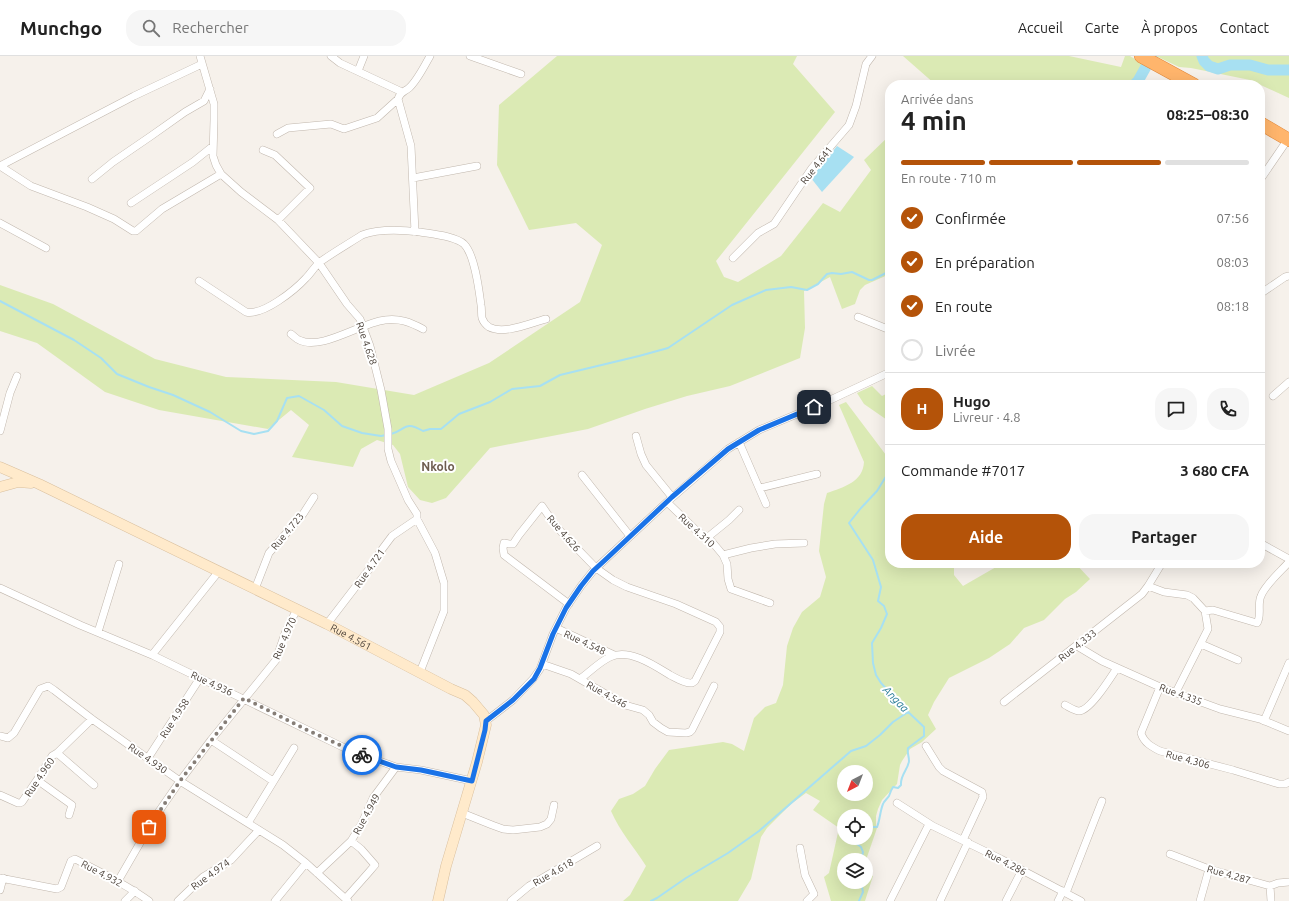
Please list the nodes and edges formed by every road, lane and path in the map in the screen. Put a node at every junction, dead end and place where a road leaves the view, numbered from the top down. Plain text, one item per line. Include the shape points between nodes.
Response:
1 (200, 56) edge
2 (331, 56) edge
3 (364, 56) edge
4 (430, 56) edge
5 (470, 56) edge
6 (872, 56) edge
7 (1141, 56) edge
8 (202, 64) junction
9 (358, 71) junction
10 (521, 74) dead end
11 (1185, 80) edge
12 (210, 89) junction
13 (402, 92) junction
14 (398, 99) junction
15 (1265, 126) edge
16 (278, 134) dead end
17 (1288, 140) edge
18 (213, 146) junction
19 (263, 150) dead end
20 (0, 166) edge
21 (477, 166) dead end
22 (1265, 173) edge
23 (221, 174) junction
24 (413, 178) junction
25 (92, 179) dead end
26 (131, 203) dead end
27 (278, 220) junction
28 (0, 223) edge
29 (416, 232) junction
30 (46, 248) dead end
31 (733, 258) dead end
32 (319, 263) junction
33 (1288, 276) edge
34 (199, 281) dead end
35 (1265, 291) edge
36 (858, 317) dead end
37 (546, 318) dead end
38 (363, 325) junction
39 (885, 328) edge
40 (423, 329) dead end
41 (291, 334) dead end
42 (885, 374) edge
43 (17, 376) dead end
44 (1289, 382) edge
45 (1273, 396) dead end
46 (0, 431) edge
47 (636, 436) dead end
48 (739, 442) junction
49 (0, 467) edge
50 (818, 474) dead end
51 (582, 475) dead end
52 (39, 484) junction
53 (0, 487) edge
54 (760, 488) junction
55 (314, 497) dead end
56 (670, 500) junction
57 (766, 504) dead end
58 (739, 510) dead end
59 (417, 519) junction
60 (630, 536) junction
61 (708, 537) junction
62 (804, 543) dead end
63 (1265, 546) edge
64 (723, 555) junction
65 (1289, 558) edge
66 (1289, 562) edge
67 (119, 564) dead end
68 (596, 568) junction
69 (1159, 568) edge
70 (219, 571) junction
71 (1148, 586) junction
72 (0, 588) edge
73 (255, 589) junction
74 (569, 604) junction
75 (770, 604) dead end
76 (297, 609) junction
77 (1205, 611) junction
78 (327, 624) junction
79 (720, 627) joint
80 (556, 628) junction
81 (98, 632) junction
82 (1201, 644) junction
83 (1077, 646) junction
84 (152, 655) junction
85 (614, 655) junction
86 (1238, 660) dead end
87 (1289, 663) edge
88 (542, 664) junction
89 (1117, 668) junction
90 (420, 672) junction
91 (200, 678) junction
92 (580, 679) junction
93 (714, 686) dead end
94 (1160, 687) junction
95 (1176, 692) junction
96 (244, 698) junction
97 (1004, 702) dead end
98 (1065, 705) dead end
99 (92, 719) junction
100 (486, 721) junction
101 (1264, 721) junction
102 (1289, 731) edge
103 (0, 736) edge
104 (211, 740) junction
105 (926, 746) dead end
106 (294, 748) dead end
107 (57, 753) junction
108 (148, 758) junction
109 (396, 767) junction
110 (37, 780) junction
111 (180, 781) junction
112 (274, 781) junction
113 (472, 781) junction
114 (1289, 782) edge
115 (94, 785) dead end
116 (0, 795) edge
117 (1102, 801) dead end
118 (897, 803) dead end
119 (554, 805) dead end
120 (462, 813) junction
121 (69, 815) dead end
122 (248, 823) junction
123 (929, 824) junction
124 (259, 830) junction
125 (352, 841) junction
126 (965, 841) junction
127 (597, 846) dead end
128 (800, 848) dead end
129 (1170, 854) dead end
130 (306, 863) junction
131 (1209, 869) junction
132 (1022, 870) junction
133 (316, 873) junction
134 (1, 878) edge
135 (118, 881) junction
136 (1289, 882) edge
137 (1270, 886) junction
138 (0, 890) edge
139 (135, 891) junction
140 (1064, 892) junction
141 (347, 900) edge
142 (125, 901) edge
143 (149, 901) edge
144 (178, 901) edge
145 (275, 901) edge
146 (438, 901) edge
147 (511, 901) edge
148 (807, 901) edge
149 (890, 901) edge
150 (940, 901) edge
151 (1006, 901) edge
152 (1058, 901) edge
153 (1081, 901) edge
154 (1200, 901) edge
155 (1271, 901) edge

1 - 8 street, Rue 4.628
2 - 9 street
3 - 9 street
4 - 13 street via 409,88
5 - 10 street
6 - 31 street, Rue 4.641 via 866,64 849,124 812,168 774,224 758,233
7 - 11 highway
8 - 12 street, Rue 4.628
8 - 20 street via 134,96
9 - 13 street
12 - 18 street, Rue 4.628 via 214,104
12 - 25 street via 204,101
13 - 14 street
14 - 16 street via 377,118 344,129 331,124 288,128
14 - 24 street via 411,146
15 - 17 highway
17 - 22 street
18 - 23 street, Rue 4.628 via 213,156
18 - 26 street
19 - 27 street via 275,155 310,188
20 - 23 street via 31,186 87,207 133,231 174,201
21 - 24 street
23 - 27 street, Rue 4.628
24 - 29 street
27 - 32 street, Rue 4.628
28 - 30 street
29 - 32 street via 369,232
29 - 37 street via 434,234 464,244 476,272 482,318 488,327 508,329
32 - 34 street via 305,279 283,297 266,308 250,313
32 - 38 street, Rue 4.628
33 - 35 street
36 - 39 street
38 - 40 street via 385,320 407,321
38 - 41 street via 342,336 316,342 299,340
38 - 59 street, Rue 4.628 via 381,390 391,461 417,514
42 - 48 street via 759,430
43 - 46 street
44 - 45 street
47 - 56 street, Rue 4.310 via 646,465
48 - 54 street
48 - 56 street
49 - 52 main road, Rue 4.561
50 - 54 street
51 - 60 street
52 - 53 main road, Rue 4.561 via 18,482
52 - 70 main road, Rue 4.561
54 - 57 street
55 - 73 street, Rue 4.723 via 303,514 269,553
56 - 60 street
56 - 61 street, Rue 4.310 via 698,532
58 - 61 street
59 - 78 street, Rue 4.721 via 392,536
59 - 90 street, Rue 4.628 via 435,553 444,583 444,611
60 - 68 street
61 - 64 street, Rue 4.310
62 - 64 street via 775,544
63 - 65 street
64 - 75 street, Rue 4.310 via 731,589
66 - 77 street via 1261,594 1259,620 1256,623 1213,610
67 - 81 street
68 - 74 street
68 - 74 street, Rue 4.626 via 558,528 542,506 513,544 504,543 504,556
68 - 79 street, Rue 4.626 via 621,585 676,604 716,622
69 - 71 street, Rue 4.333
70 - 73 main road, Rue 4.561
70 - 84 street
71 - 77 street via 1164,592 1187,595
71 - 83 street, Rue 4.333 via 1142,594
72 - 81 street, Rue 4.936
73 - 76 main road, Rue 4.561
74 - 80 street
76 - 78 main road, Rue 4.561
76 - 96 street, Rue 4.970 via 276,660
77 - 82 street via 1208,629
78 - 90 main road, Rue 4.561
79 - 85 street, Rue 4.548 via 720,632 692,683 682,681 643,660
80 - 85 street, Rue 4.548
80 - 88 street
81 - 84 street, Rue 4.936
82 - 86 street
82 - 95 street
83 - 89 street, Rue 4.335
83 - 97 street, Rue 4.333
84 - 91 street, Rue 4.936
85 - 92 street
87 - 101 street
88 - 92 street, Rue 4.546
88 - 100 street via 526,688
89 - 94 street, Rue 4.335
89 - 98 street via 1083,711 1078,712
90 - 100 main road, Rue 4.561 via 465,695 480,709
91 - 96 street, Rue 4.936
91 - 108 street, Rue 4.958
92 - 93 street, Rue 4.546 via 625,706 643,710 653,722 668,732 681,733 690,732
94 - 95 street, Rue 4.335
94 - 114 street, Rue 4.306 via 1141,734 1152,747 1160,752 1279,784
95 - 101 street, Rue 4.335 via 1220,709
96 - 104 street, Rue 4.970
96 - 109 street, Rue 4.936 via 349,750
99 - 103 street, Rue 4.930 via 48,686 40,689 14,733 8,738
99 - 107 street, Rue 4.960
99 - 108 street, Rue 4.930
100 - 113 main road
101 - 102 street, Rue 4.335
104 - 111 street, Rue 4.970
104 - 112 street
105 - 126 street via 943,771 982,792 983,797
106 - 112 street
107 - 110 street, Rue 4.960 via 52,756
107 - 115 street
108 - 111 street, Rue 4.930
109 - 113 street, Rue 4.936
109 - 125 street, Rue 4.949 via 371,802
110 - 116 street, Rue 4.960 via 20,803
110 - 121 street via 72,805
111 - 122 street, Rue 4.930
111 - 135 street, Rue 4.970 via 155,817
112 - 122 street
113 - 120 main road
117 - 140 street
118 - 123 street, Rue 4.286
119 - 120 street via 552,819 547,824 513,830 492,826
120 - 146 main road
122 - 124 street, Rue 4.930
123 - 126 street, Rue 4.286
123 - 149 street
124 - 130 street, Rue 4.930
124 - 144 street, Rue 4.974 via 231,860 203,877
125 - 133 street, Rue 4.949
125 - 141 street via 374,865
126 - 132 street, Rue 4.286
126 - 150 street
127 - 147 street, Rue 4.618 via 529,886
128 - 148 street via 805,874 814,894
129 - 131 street, Rue 4.287
130 - 133 street, Rue 4.930
130 - 145 street
131 - 137 street, Rue 4.287
131 - 154 street
132 - 140 street, Rue 4.286
132 - 151 street
133 - 141 street, Rue 4.930
134 - 135 street, Rue 4.932 via 57,889 61,887 71,861 75,859
134 - 138 street
135 - 139 street, Rue 4.932
136 - 137 street, Rue 4.287
137 - 155 street
139 - 142 street
139 - 143 street, Rue 4.932
140 - 152 street
140 - 153 street, Rue 4.286

